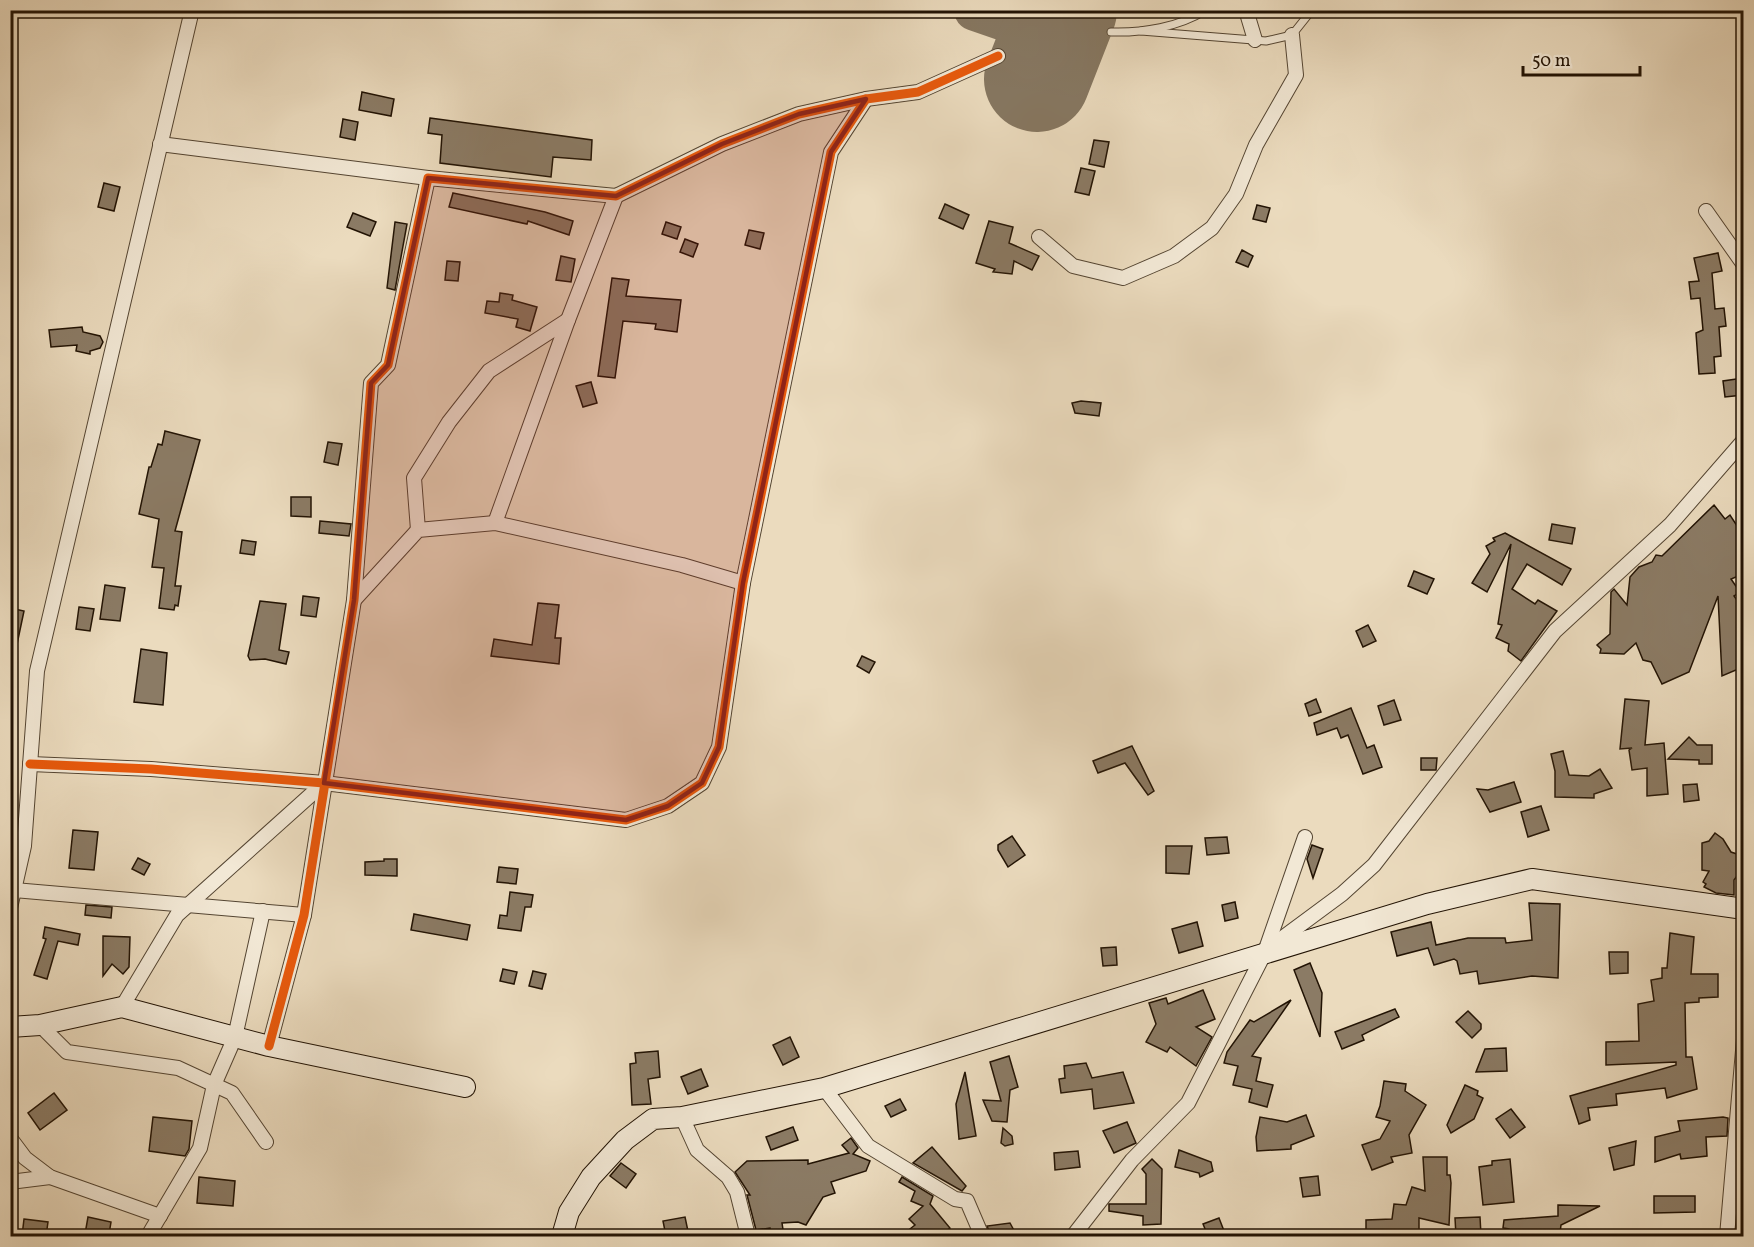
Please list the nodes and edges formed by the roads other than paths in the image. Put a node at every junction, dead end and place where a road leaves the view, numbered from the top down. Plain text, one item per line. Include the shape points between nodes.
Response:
1 (192, 10) edge
2 (1206, 10) edge
3 (1246, 10) edge
4 (1312, 10) edge
5 (1141, 31) junction
6 (1111, 32) dead end
7 (1292, 35) junction
8 (1255, 40) junction
9 (999, 56) dead end
10 (866, 99) junction
11 (160, 144) junction
12 (428, 178) junction
13 (616, 196) junction
14 (1706, 211) dead end
15 (1040, 237) dead end
16 (1743, 265) edge
17 (568, 320) junction
18 (1743, 440) edge
19 (495, 523) junction
20 (418, 530) junction
21 (743, 583) junction
22 (354, 600) junction
23 (30, 764) junction
24 (324, 783) junction
25 (1305, 837) dead end
26 (14, 890) junction
27 (189, 905) junction
28 (10, 908) edge
29 (1743, 909) edge
30 (263, 912) junction
31 (304, 915) junction
32 (1265, 952) junction
33 (122, 1007) junction
34 (40, 1025) junction
35 (10, 1027) edge
36 (235, 1037) junction
37 (1743, 1039) edge
38 (269, 1046) junction
39 (214, 1085) junction
40 (465, 1087) dead end
41 (824, 1089) junction
42 (682, 1117) junction
43 (10, 1138) edge
44 (266, 1143) dead end
45 (50, 1177) junction
46 (10, 1182) edge
47 (160, 1216) junction
48 (148, 1236) edge
49 (562, 1236) edge
50 (748, 1236) edge
51 (982, 1236) edge
52 (1073, 1236) edge
53 (1727, 1236) edge

1 - 11 street
2 - 5 lane via 1191,20
3 - 8 street
4 - 7 lane
5 - 6 lane
5 - 8 lane
7 - 8 lane via 1266,42
7 - 15 street via 1296,75 1256,145 1236,194 1212,228 1174,256 1123,279 1073,266
9 - 10 street via 918,92
10 - 13 street via 799,114 722,144
10 - 21 street via 831,152
11 - 12 street
11 - 23 street via 37,672
12 - 13 street
12 - 22 street via 388,365 371,382
13 - 17 street
14 - 16 street
17 - 19 street
17 - 20 street via 489,371 450,422 414,478
18 - 32 street via 1670,525 1555,631 1374,865
19 - 20 street
19 - 21 street via 682,565
20 - 22 street
21 - 24 street via 719,747 702,783 668,806 626,820
22 - 24 street
23 - 24 street
23 - 26 street via 24,846
24 - 27 street
24 - 31 street
25 - 32 street
26 - 27 street
26 - 28 street
27 - 30 street
27 - 33 street via 177,915
29 - 32 street via 1532,879 1427,904
30 - 31 street
30 - 36 street
31 - 38 street
32 - 41 street
32 - 52 street via 1188,1103 1132,1160
33 - 34 street
33 - 36 street
34 - 35 street
34 - 39 street via 67,1052 177,1068
36 - 38 street
36 - 39 street
37 - 53 street
38 - 40 street
39 - 44 street via 232,1093
39 - 47 street via 200,1148
41 - 42 street
41 - 51 street via 868,1146 955,1199 967,1201
42 - 49 street via 653,1119 625,1140 591,1177 569,1212
42 - 50 street via 697,1150 728,1177 737,1192
43 - 45 street via 25,1158
45 - 46 street
45 - 47 street
47 - 48 street

